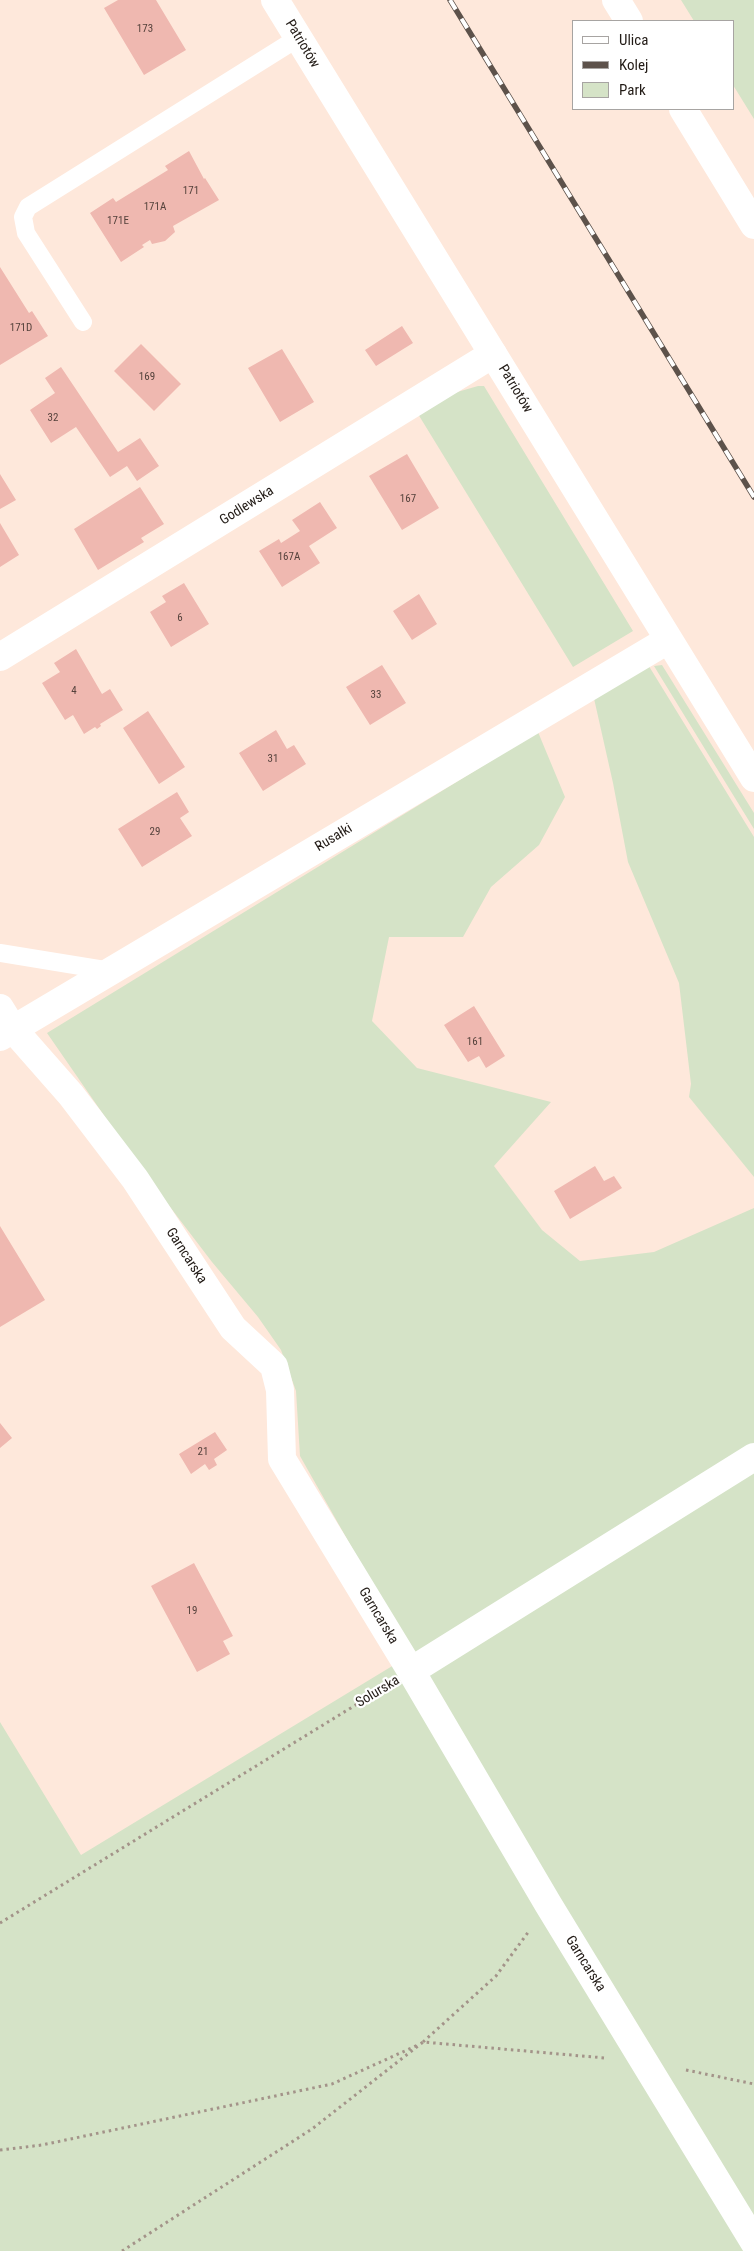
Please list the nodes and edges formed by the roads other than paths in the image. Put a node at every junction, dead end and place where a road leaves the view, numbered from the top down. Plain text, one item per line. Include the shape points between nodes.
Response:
1 (275, 0) edge
2 (616, 0) edge
3 (628, 20) edge
4 (298, 38) junction
5 (684, 110) edge
6 (754, 225) edge
7 (83, 322) dead end
8 (493, 354) junction
9 (668, 640) junction
10 (0, 657) edge
11 (754, 778) edge
12 (0, 953) edge
13 (111, 971) junction
14 (4, 1025) edge
15 (754, 1457) edge
16 (411, 1672) junction
17 (754, 2242) edge

1 - 4 street, Patriotów
2 - 3 street
4 - 7 lane via 28,207 23,217 26,233
4 - 8 street, Patriotów
5 - 6 street
8 - 9 street, Patriotów
8 - 10 street, Godlewska
9 - 11 street, Patriotów
9 - 13 street, Rusałki
12 - 13 lane
13 - 14 street, Rusałki
14 - 16 street, Garncarska via 71,1095 135,1179 233,1328 274,1366 280,1390 282,1458
15 - 16 street, Solurska
16 - 17 street, Garncarska

